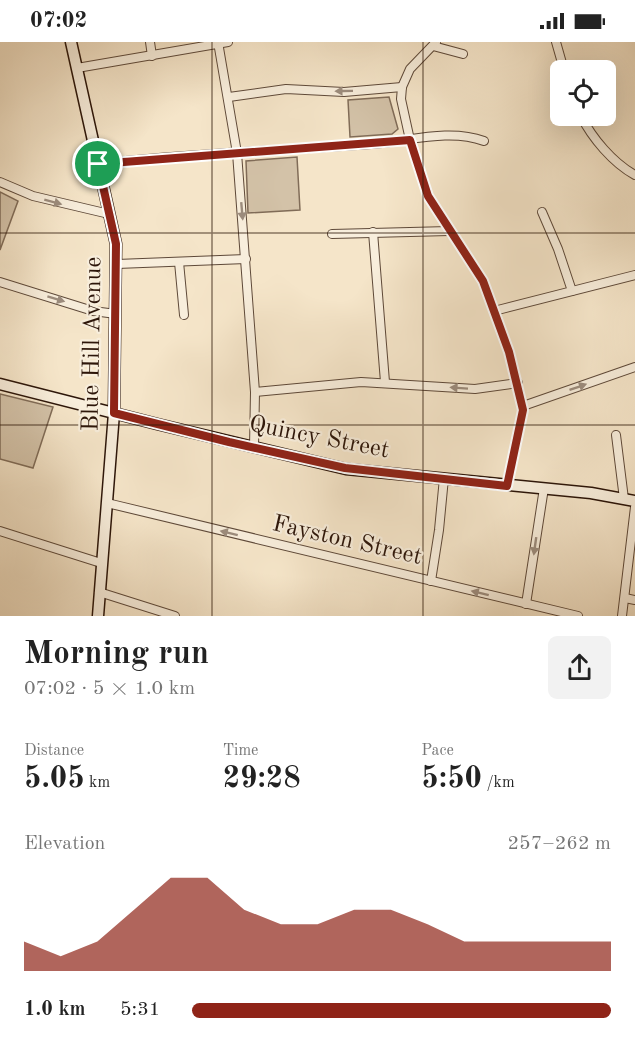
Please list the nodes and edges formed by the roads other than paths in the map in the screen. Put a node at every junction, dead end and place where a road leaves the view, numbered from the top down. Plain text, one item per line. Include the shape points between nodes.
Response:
1 (71, 42) edge
2 (150, 42) edge
3 (222, 42) edge
4 (556, 42) edge
5 (434, 44) edge
6 (463, 54) dead end
7 (152, 56) junction
8 (561, 60) edge
9 (77, 68) junction
10 (402, 87) junction
11 (228, 97) junction
12 (588, 126) edge
13 (410, 140) junction
14 (484, 141) dead end
15 (237, 153) junction
16 (98, 164) junction
17 (635, 175) edge
18 (0, 182) edge
19 (542, 212) dead end
20 (108, 214) junction
21 (449, 231) junction
22 (373, 232) junction
23 (333, 234) dead end
24 (246, 259) junction
25 (180, 262) junction
26 (117, 264) junction
27 (635, 275) edge
28 (0, 282) edge
29 (572, 291) junction
30 (494, 311) junction
31 (116, 314) junction
32 (184, 315) dead end
33 (635, 367) edge
34 (386, 382) junction
35 (0, 384) edge
36 (518, 384) junction
37 (255, 392) junction
38 (523, 406) junction
39 (114, 413) junction
40 (616, 435) dead end
41 (254, 447) junction
42 (444, 478) junction
43 (507, 486) junction
44 (544, 488) junction
45 (629, 500) edge
46 (107, 503) junction
47 (635, 507) edge
48 (0, 531) edge
49 (101, 563) junction
50 (430, 581) junction
51 (99, 592) junction
52 (625, 598) junction
53 (635, 600) edge
54 (526, 604) junction
55 (98, 616) edge
56 (175, 616) edge
57 (578, 616) edge
58 (622, 616) edge

1 - 9 main road, Blue Hill Avenue
2 - 7 street
3 - 7 street
3 - 11 street
4 - 8 street
5 - 6 street
5 - 10 street via 410,69
7 - 9 street
9 - 16 main road, Blue Hill Avenue
10 -> 11 street via 344,92 286,89
10 - 13 street
11 - 15 street
12 - 17 street via 598,142
13 - 14 street via 455,136
13 - 15 street
13 - 21 street via 428,196
15 - 16 street
15 -> 24 street
16 - 20 main road, Blue Hill Avenue
18 -> 20 street via 33,196
19 - 29 street
20 - 26 main road, Blue Hill Avenue
21 - 22 street
21 - 30 street via 483,281
22 - 23 street
22 - 34 street
24 - 25 street
24 - 37 street
25 - 26 street
25 - 32 street
26 - 31 main road, Blue Hill Avenue
27 - 29 street
28 -> 31 street via 93,311
29 - 30 street
30 - 36 street
31 - 39 main road, Blue Hill Avenue
38 -> 33 street
36 -> 34 street via 475,389
34 - 37 street
35 - 39 main road, Quincy Street
36 - 38 street
37 - 41 street
38 - 43 street
39 - 41 main road, Quincy Street
39 - 46 main road, Blue Hill Avenue
40 - 45 street
41 - 42 main road, Quincy Street via 345,468
42 - 43 main road, Quincy Street
42 - 50 street
43 - 44 main road, Quincy Street
44 - 45 main road, Quincy Street
44 -> 54 street
46 - 49 main road, Blue Hill Avenue
50 -> 46 street, Fayston Street
47 - 52 street
48 - 49 street
49 - 51 main road, Blue Hill Avenue
54 -> 50 street, Fayston Street
51 - 55 main road, Blue Hill Avenue
51 - 56 street
52 - 53 street
52 - 58 street
54 - 57 street, Fayston Street

